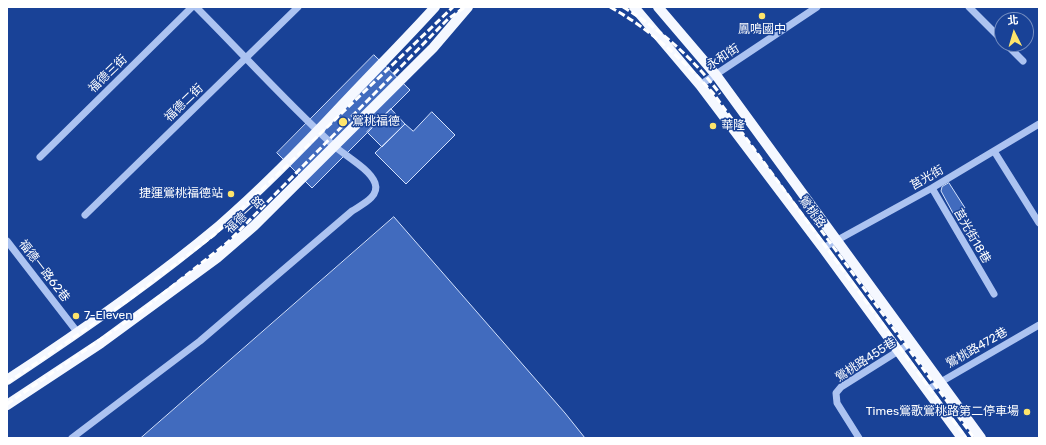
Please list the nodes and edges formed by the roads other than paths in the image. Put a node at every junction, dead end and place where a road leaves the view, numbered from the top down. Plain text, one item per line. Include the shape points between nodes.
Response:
1 (192, 7) edge
2 (196, 7) edge
3 (298, 7) edge
4 (435, 7) edge
5 (468, 7) edge
6 (634, 7) edge
7 (658, 7) edge
8 (817, 7) edge
9 (969, 7) edge
10 (994, 32) edge
11 (1014, 52) edge
12 (247, 58) junction
13 (1023, 61) dead end
14 (716, 75) junction
15 (700, 85) junction
16 (1039, 124) edge
17 (318, 130) junction
18 (334, 146) junction
19 (994, 151) junction
20 (40, 157) dead end
21 (932, 188) junction
22 (85, 215) dead end
23 (1039, 223) edge
24 (7, 241) edge
25 (836, 241) junction
26 (823, 248) junction
27 (994, 294) dead end
28 (1039, 325) edge
29 (78, 333) junction
30 (911, 343) junction
31 (898, 351) junction
32 (7, 380) edge
33 (940, 383) junction
34 (927, 390) junction
35 (7, 405) edge
36 (72, 438) edge
37 (855, 438) edge
38 (859, 438) edge
39 (962, 438) edge
40 (981, 438) edge

1 - 20 street, 福德三街
2 - 12 street
3 - 12 street, 福德二街
4 - 17 main road, 福德一路
5 - 18 main road, 福德一路 via 433,48
6 - 15 main road, 鶯桃路
7 - 14 main road, 鶯桃路
8 - 14 street, 永和街
9 - 10 street
11 - 13 street
12 - 17 street
12 - 22 street, 福德二街
14 - 15 street, 永和街
14 - 25 main road, 鶯桃路
15 - 26 main road, 鶯桃路
16 - 19 street, 莒光街
17 - 18 street
17 - 29 main road, 福德一路 via 248,200 218,226
18 - 35 main road, 福德一路 via 254,226 217,258 101,343
18 - 36 street via 361,167 375,183 374,196 352,211 200,341
19 - 21 street, 莒光街
19 - 23 street
21 - 25 street, 莒光街
21 - 27 street, 莒光街18巷
24 - 29 street, 福德一路62巷
25 - 26 street, 莒光街
25 - 30 main road, 鶯桃路
26 - 31 main road, 鶯桃路
28 - 33 street, 鶯桃路472巷
29 - 32 main road, 福德一路
30 - 31 street, 鶯桃路455巷
30 - 33 main road, 鶯桃路
31 - 34 main road, 鶯桃路
31 - 38 street, 鶯桃路455巷 via 841,387 836,393 836,403
33 - 34 street, 鶯桃路472巷
33 - 40 main road, 鶯桃路
34 - 39 main road, 鶯桃路
37 - 38 street

